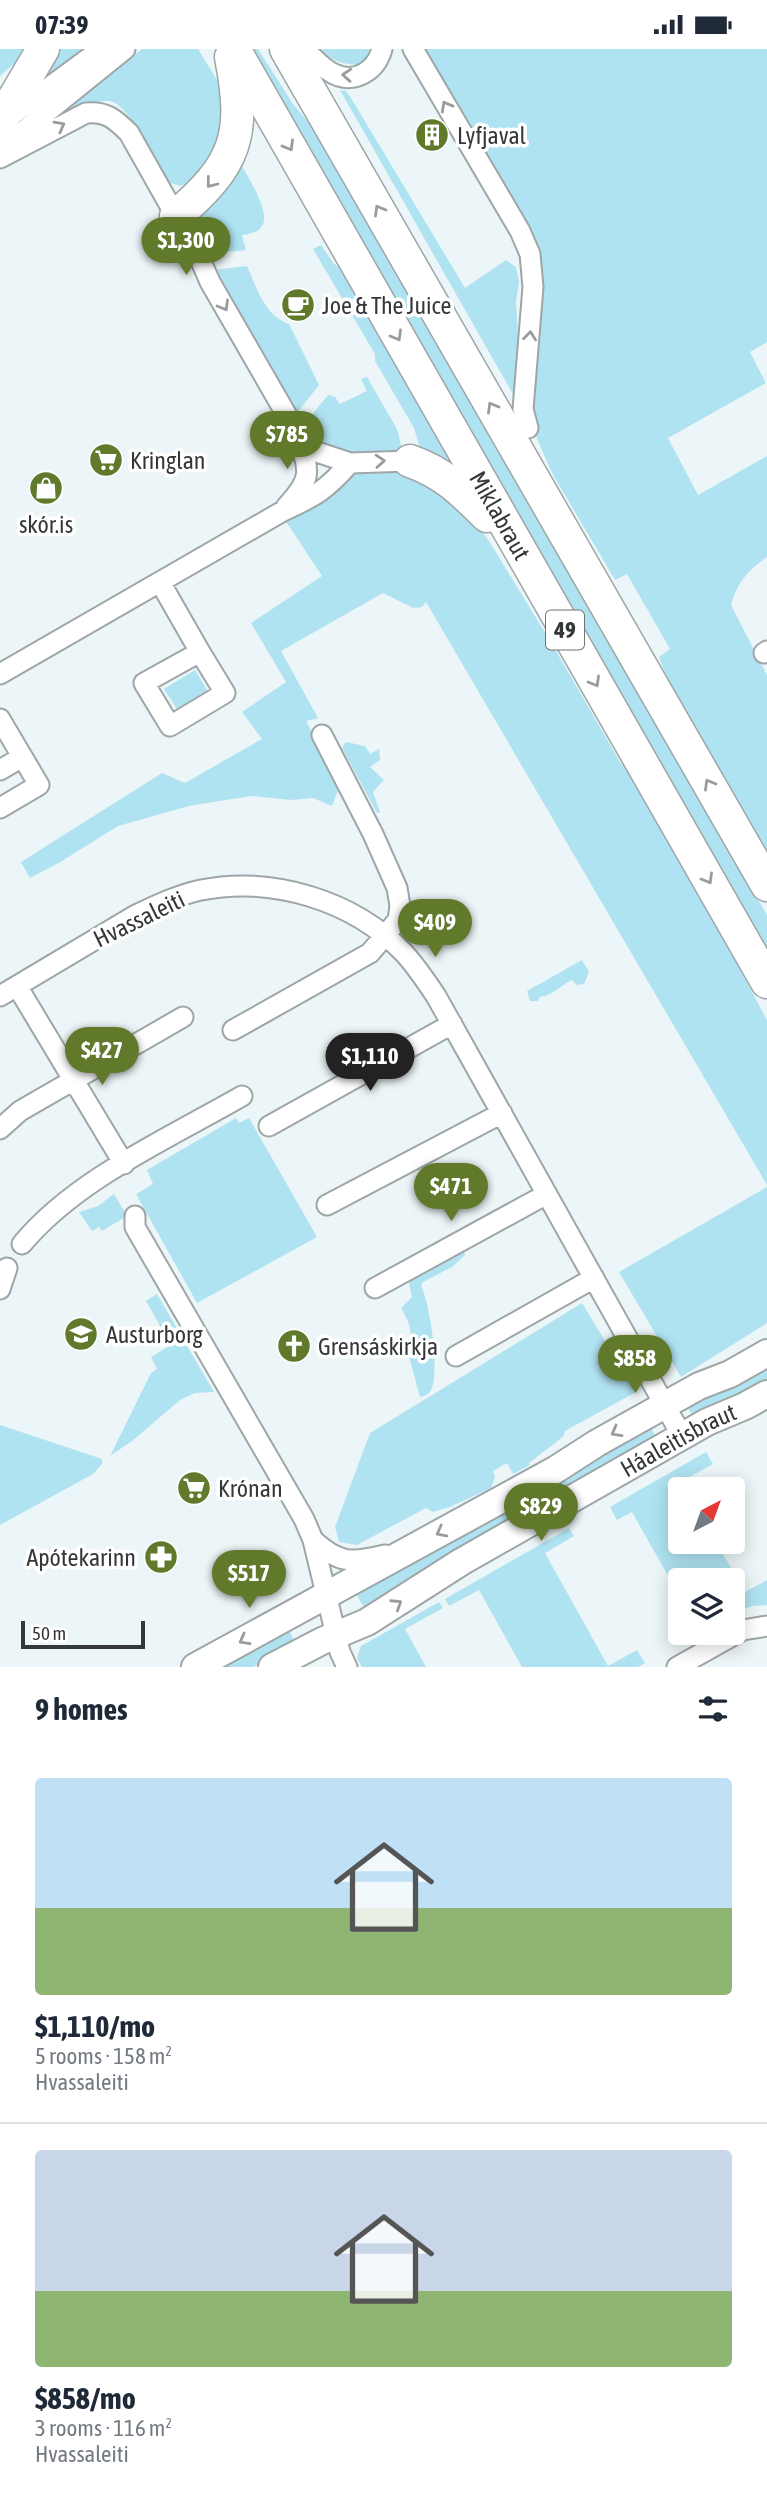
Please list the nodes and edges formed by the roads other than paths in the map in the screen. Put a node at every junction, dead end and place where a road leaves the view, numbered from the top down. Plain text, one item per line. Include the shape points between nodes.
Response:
1 (43, 49) edge
2 (101, 49) edge
3 (125, 49) edge
4 (232, 49) edge
5 (382, 49) edge
6 (413, 49) edge
7 (300, 50) edge
8 (0, 123) edge
9 (0, 150) edge
10 (0, 158) edge
11 (176, 216) junction
12 (528, 428) joint
13 (297, 433) junction
14 (410, 461) joint
15 (350, 463) junction
16 (283, 511) junction
17 (516, 545) junction
18 (160, 582) junction
19 (200, 652) dead end
20 (0, 674) edge
21 (660, 700) junction
22 (0, 719) edge
23 (322, 735) dead end
24 (22, 757) junction
25 (0, 770) edge
26 (0, 807) edge
27 (767, 885) edge
28 (386, 936) junction
29 (767, 982) edge
30 (8, 991) edge
31 (183, 1017) dead end
32 (452, 1024) junction
33 (233, 1030) dead end
34 (75, 1080) junction
35 (242, 1096) dead end
36 (502, 1113) junction
37 (270, 1125) dead end
38 (0, 1129) edge
39 (124, 1164) junction
40 (547, 1194) junction
41 (327, 1205) dead end
42 (135, 1216) dead end
43 (22, 1244) dead end
44 (7, 1268) dead end
45 (594, 1278) junction
46 (375, 1288) dead end
47 (0, 1289) edge
48 (767, 1353) edge
49 (456, 1356) dead end
50 (767, 1394) edge
51 (665, 1405) junction
52 (682, 1436) junction
53 (313, 1540) junction
54 (407, 1551) junction
55 (326, 1595) junction
56 (767, 1626) edge
57 (336, 1635) junction
58 (195, 1667) edge
59 (272, 1667) edge
60 (347, 1667) edge
61 (677, 1667) edge

1 - 8 highway
2 - 8 street
3 - 9 street
4 -> 11 highway via 238,94 235,140 211,184
4 -> 17 highway, Miklabraut / 49
5 -> 7 street via 369,71 348,78 334,74
12 -> 6 street via 523,409 533,287 530,254
21 -> 7 highway, Miklabraut / 49
10 -> 11 street via 86,113 99,112 129,133
11 -> 13 street
12 - 21 highway via 537,457 643,640
13 - 15 street via 317,451
13 - 16 street via 308,467 306,481
15 -> 14 street
14 - 17 highway via 453,482
15 - 16 street via 316,496
16 - 18 street
17 -> 29 highway, Miklabraut / 49
18 - 19 street
18 - 20 street
27 -> 21 highway, Miklabraut / 49
22 - 24 street
23 - 28 street via 397,888 398,920
24 - 25 street
24 - 26 street via 39,785
28 - 30 street, Hvassaleiti via 351,914 300,893 247,886 201,890 136,915
28 - 32 street, Hvassaleiti via 420,972
28 - 33 street via 370,953
30 - 34 street, Hvassaleiti
31 - 34 street
32 - 36 street, Hvassaleiti
32 - 37 street
34 - 38 street via 20,1111
34 - 39 street, Hvassaleiti
35 - 39 street
36 - 40 street, Hvassaleiti
36 - 41 street
39 - 43 street via 55,1209
40 - 45 street, Hvassaleiti
40 - 46 street
42 - 53 street via 135,1227
44 - 47 street
45 - 49 street
45 - 51 street, Hvassaleiti
48 - 51 main road, Háaleitisbraut
50 - 52 main road, Háaleitisbraut
51 - 52 street, Hvassaleiti
51 -> 54 main road, Háaleitisbraut
57 -> 52 main road, Háaleitisbraut via 367,1622 461,1562
53 - 54 street, Háaleitisbraut via 326,1552 357,1562
53 - 55 street
54 - 55 main road, Háaleitisbraut
55 - 57 street
55 -> 58 main road, Háaleitisbraut
56 - 61 street via 743,1630
57 - 59 main road, Háaleitisbraut
57 - 60 street

